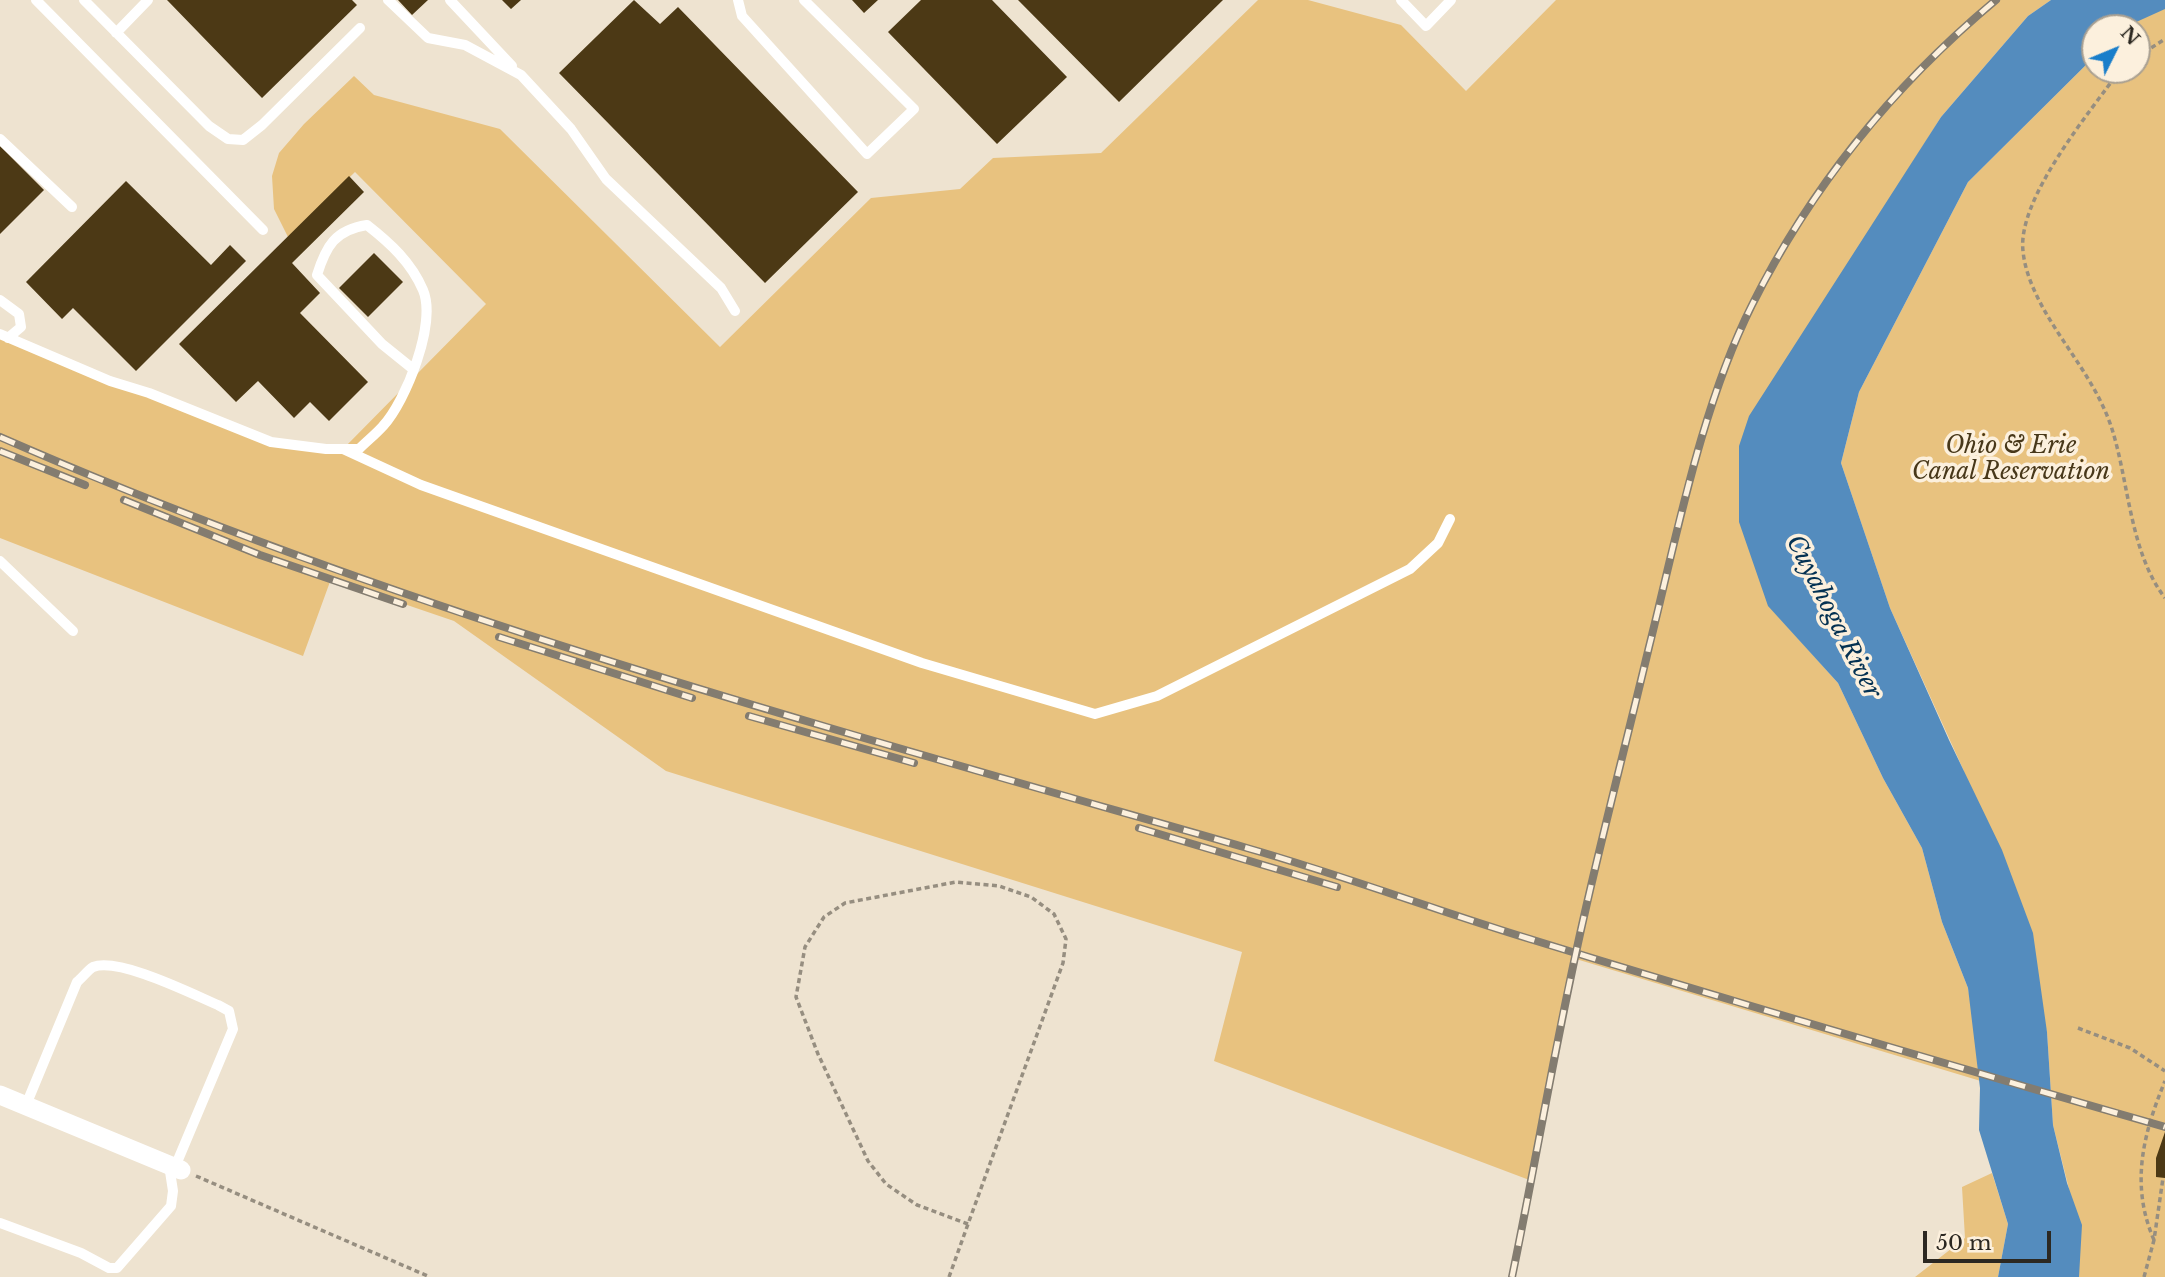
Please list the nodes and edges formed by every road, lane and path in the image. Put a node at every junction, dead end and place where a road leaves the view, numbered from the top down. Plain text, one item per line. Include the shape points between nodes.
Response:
1 (36, 0) edge
2 (84, 0) edge
3 (148, 0) edge
4 (388, 0) edge
5 (450, 0) edge
6 (738, 0) edge
7 (804, 0) edge
8 (1401, 0) edge
9 (1451, 0) edge
10 (360, 28) dead end
11 (116, 33) junction
12 (521, 75) junction
13 (2110, 84) edge
14 (0, 139) edge
15 (72, 207) dead end
16 (263, 230) dead end
17 (0, 300) edge
18 (735, 311) dead end
19 (4, 336) edge
20 (413, 369) junction
21 (343, 449) junction
22 (1450, 519) dead end
23 (0, 561) edge
24 (2165, 598) edge
25 (73, 631) dead end
26 (2077, 1028) dead end
27 (2165, 1071) edge
28 (2165, 1081) edge
29 (0, 1095) edge
30 (26, 1105) junction
31 (175, 1167) junction
32 (2163, 1178) edge
33 (0, 1223) edge
34 (968, 1224) junction
35 (2154, 1240) junction
36 (430, 1277) edge
37 (949, 1277) edge
38 (2144, 1277) edge

1 - 16 lane
2 - 11 lane
3 - 11 lane
4 - 12 lane via 428,38 465,46
5 - 12 lane
6 - 7 lane via 743,16 867,153 914,109
8 - 9 lane via 1426,26
10 - 11 lane via 243,140 228,139 209,125
12 - 18 lane via 571,130 606,179 721,288
13 - 24 path via 2035,197 2022,248 2046,313 2095,390 2111,426 2145,562
14 - 15 lane
17 - 19 lane via 19,314 21,327
19 - 21 lane via 271,442
20 - 20 lane via 427,316 424,292 392,245 368,225 351,227 326,248 317,275 382,344
20 - 21 lane via 383,426 359,449
21 - 22 lane via 421,485 909,658 1095,714 1157,696 1410,569 1438,543
23 - 25 lane
26 - 27 path via 2130,1048
28 - 35 path via 2144,1144 2140,1179
29 - 30 street
30 - 31 street
30 - 31 lane via 77,982 93,967 134,970 218,1004 229,1011 233,1029
31 - 33 lane via 171,1206 117,1268
31 - 36 path
32 - 35 path
34 - 34 path via 1063,963 1066,939 1054,914 1031,897 999,886 956,881 845,903 824,917 806,947 796,997 800,1008 868,1161 886,1184 917,1205
34 - 37 path
35 - 38 path

